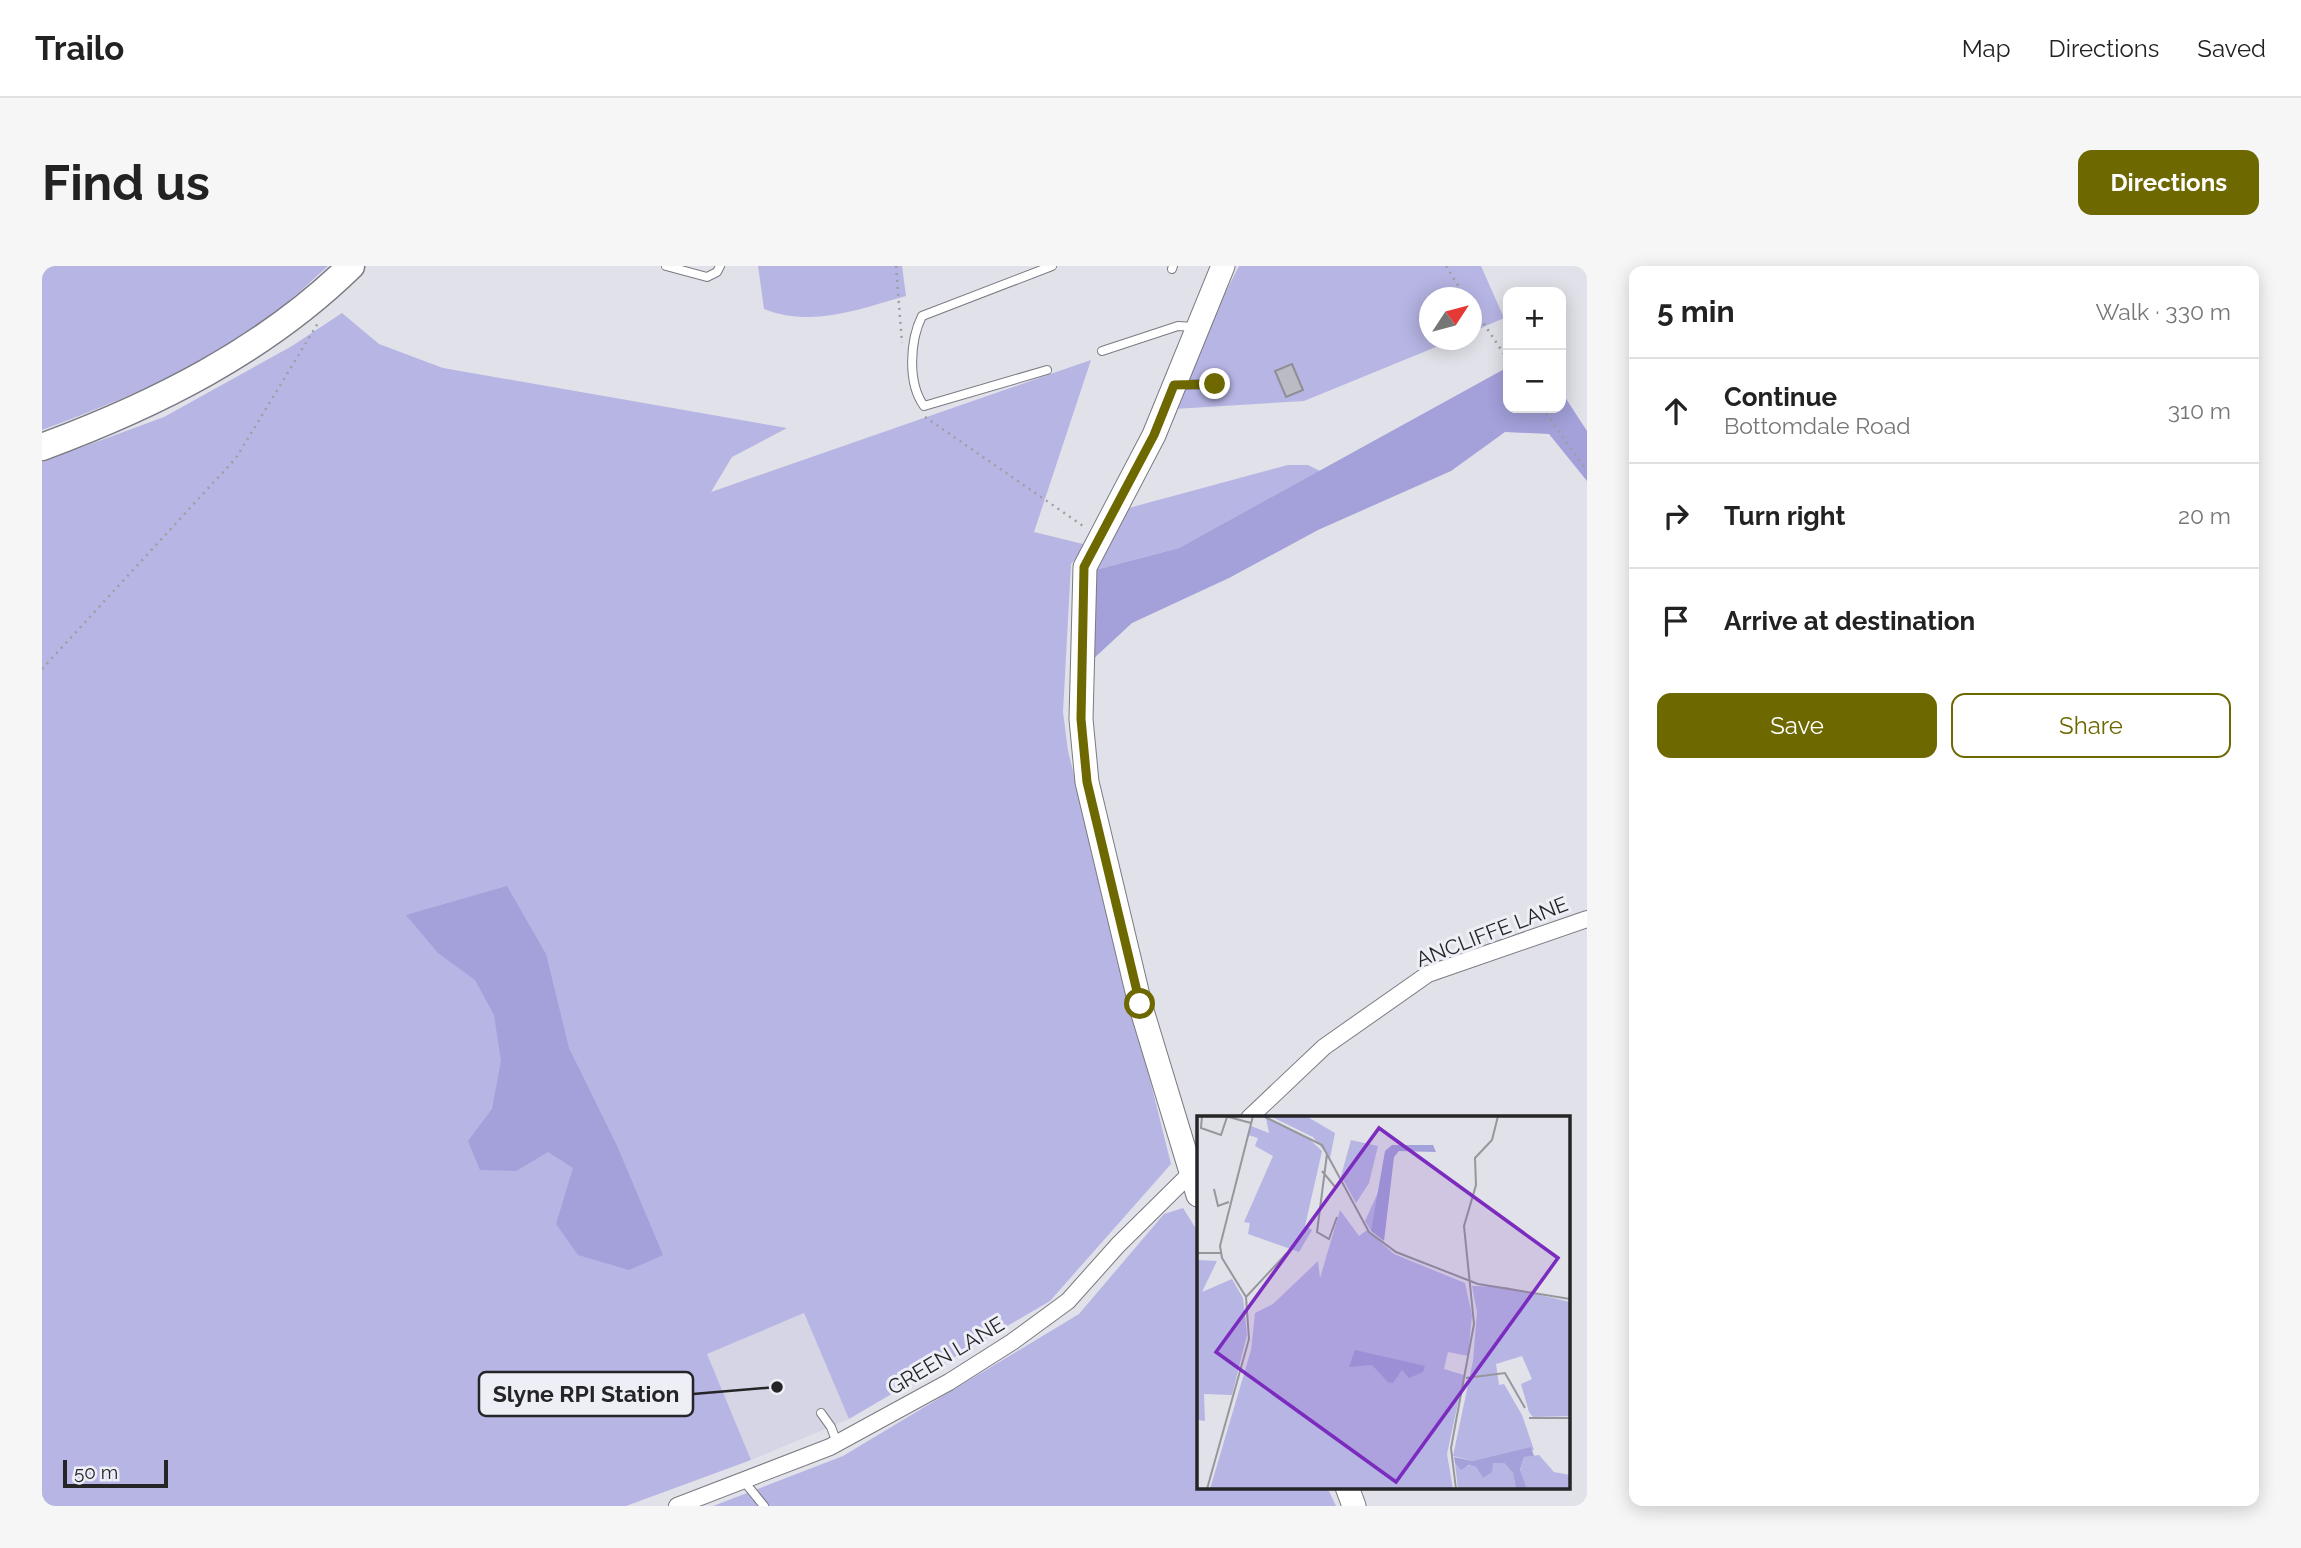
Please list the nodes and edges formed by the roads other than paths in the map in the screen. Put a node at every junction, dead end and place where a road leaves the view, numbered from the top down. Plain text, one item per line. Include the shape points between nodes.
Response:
1 (351, 266) edge
2 (666, 266) edge
3 (720, 266) edge
4 (1052, 266) edge
5 (1223, 266) edge
6 (1198, 328) junction
7 (1102, 351) dead end
8 (1047, 370) dead end
9 (1215, 384) dead end
10 (1174, 385) junction
11 (42, 447) edge
12 (1587, 919) edge
13 (1251, 1116) edge
14 (1194, 1169) edge
15 (821, 1413) dead end
16 (836, 1443) junction
17 (743, 1480) junction
18 (1347, 1488) edge
19 (677, 1506) edge
20 (764, 1506) edge
21 (1354, 1506) edge

1 - 11 main road via 261,341 209,372 102,424
2 - 3 lane via 707,277
4 - 8 lane via 922,316 912,358 924,406
5 - 6 street
6 - 7 lane via 1178,326
6 - 10 street
9 - 10 lane
10 - 14 street via 1154,435 1084,567 1081,719 1087,782 1140,1004
12 - 13 street, ANCLIFFE LANE via 1428,974 1324,1047
14 - 16 street, GREEN LANE via 1063,1305 949,1382
15 - 16 lane
16 - 17 street, GREEN LANE
17 - 19 street, GREEN LANE
17 - 20 lane
18 - 21 street

